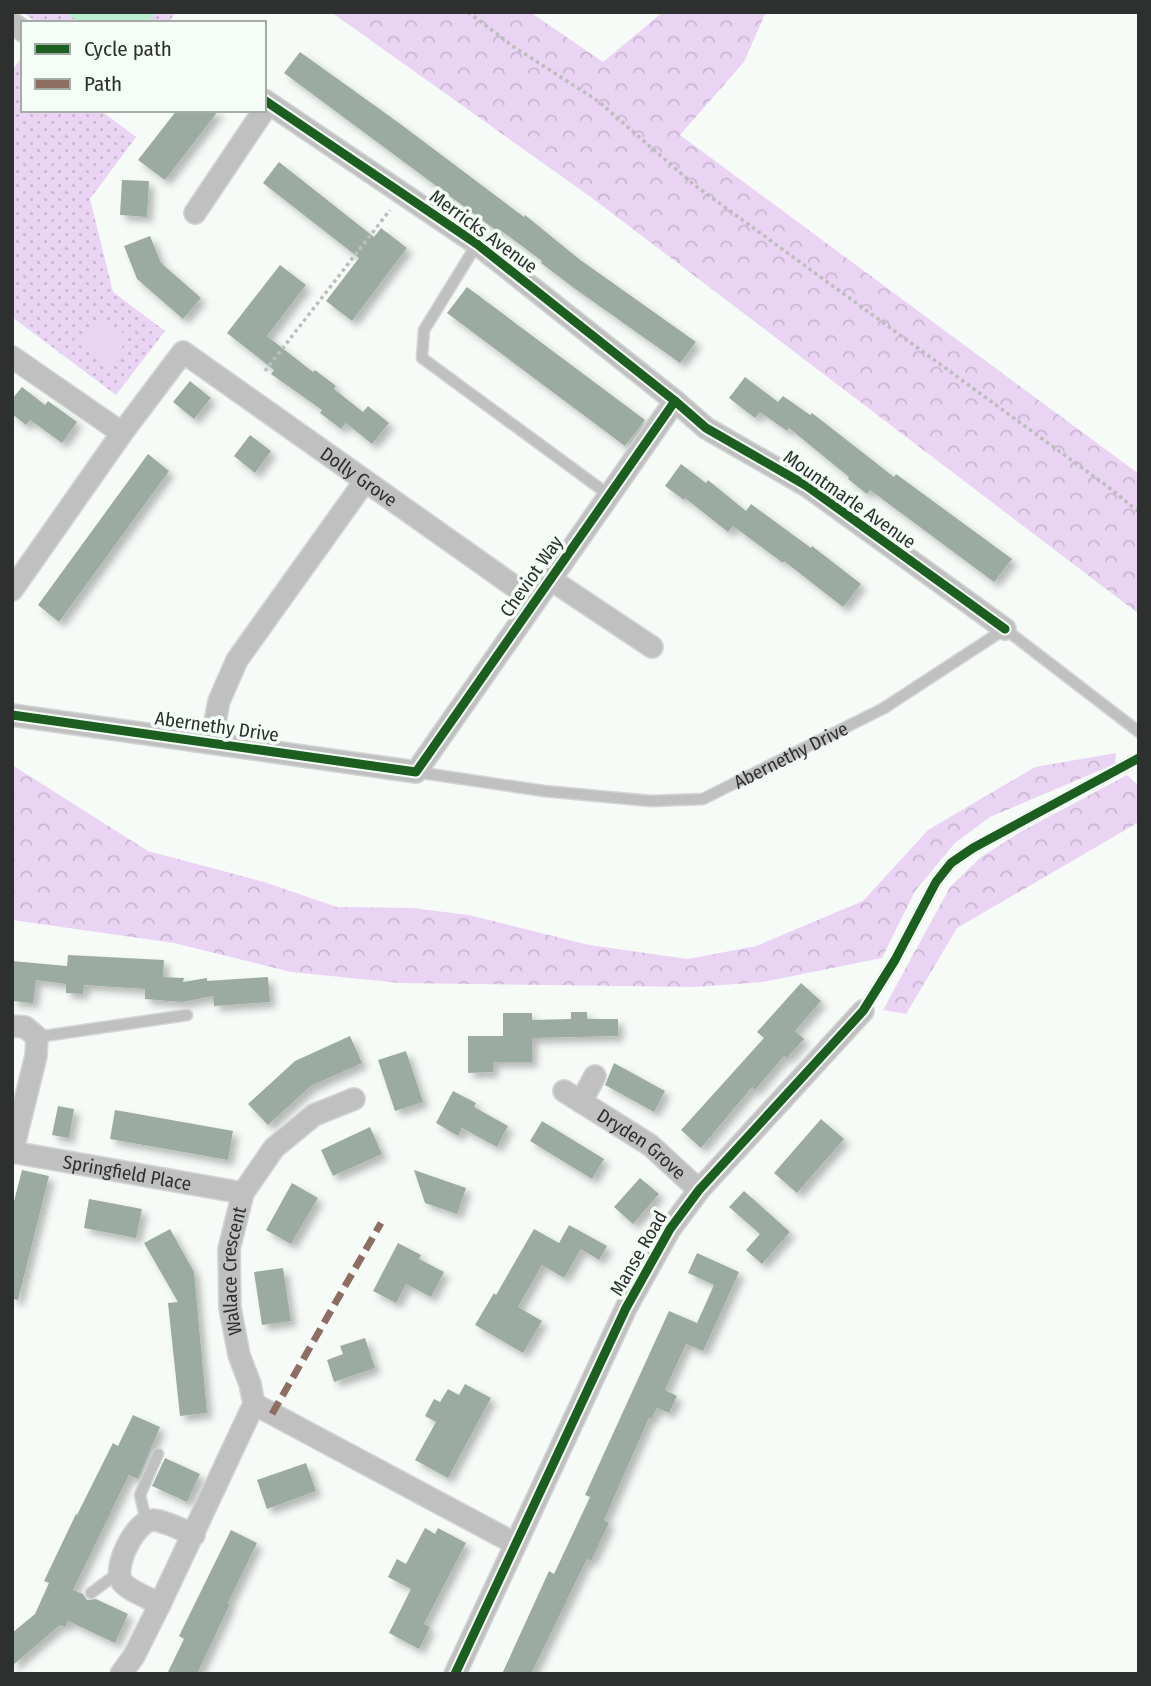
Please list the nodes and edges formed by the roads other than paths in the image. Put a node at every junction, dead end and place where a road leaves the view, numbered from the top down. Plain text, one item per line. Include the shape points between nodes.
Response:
1 (266, 107) edge
2 (261, 112) edge
3 (195, 213) dead end
4 (477, 244) junction
5 (12, 357) edge
6 (675, 401) junction
7 (122, 433) junction
8 (365, 481) junction
9 (609, 495) junction
10 (550, 579) junction
11 (12, 590) edge
12 (535, 601) junction
13 (1005, 629) junction
14 (652, 647) dead end
15 (12, 715) edge
16 (1139, 732) edge
17 (211, 743) junction
18 (1139, 758) edge
19 (416, 772) junction
20 (863, 1011) joint
21 (187, 1015) dead end
22 (12, 1026) edge
23 (37, 1037) junction
24 (595, 1076) dead end
25 (354, 1099) dead end
26 (12, 1152) edge
27 (699, 1190) junction
28 (243, 1193) junction
29 (254, 1404) junction
30 (158, 1454) dead end
31 (146, 1521) junction
32 (194, 1535) junction
33 (514, 1543) junction
34 (118, 1573) junction
35 (91, 1593) dead end
36 (160, 1604) junction
37 (121, 1674) edge
38 (455, 1674) edge

1 - 4 street, Merricks Avenue via 371,170
2 - 3 street
4 - 6 street, Merricks Avenue
4 - 9 lane via 424,330 422,358
5 - 7 street
6 - 9 street, Cheviot Way
6 - 13 street, Mountmarle Avenue via 706,428 807,486
7 - 8 street, Dolly Grove via 183,352
7 - 11 street
8 - 12 street, Dolly Grove
8 - 17 street via 237,660 219,701
9 - 10 street, Cheviot Way
10 - 12 street, Cheviot Way
10 - 14 street
12 - 19 street, Cheviot Way
13 - 16 lane, Mountmarle Avenue
13 - 19 lane, Abernethy Drive via 884,708 703,799 651,802
15 - 17 street, Abernethy Drive
17 - 19 street, Abernethy Drive
18 - 20 lane, Manse Road via 951,863
20 - 27 street, Manse Road
21 - 23 lane
22 - 23 street via 25,1027
23 - 26 street
24 - 27 street, Dryden Grove via 572,1096 650,1145
25 - 28 street, Wallace Crescent via 314,1115 274,1148
26 - 28 street, Springfield Place
27 - 33 street, Manse Road via 670,1228 626,1308
28 - 29 street, Wallace Crescent via 229,1249 230,1308
29 - 32 street
29 - 33 street
30 - 31 lane via 139,1495
31 - 32 street
31 - 34 street via 119,1563
32 - 36 street
33 - 38 street, Manse Road
34 - 35 lane
34 - 36 street via 123,1584
36 - 37 street

